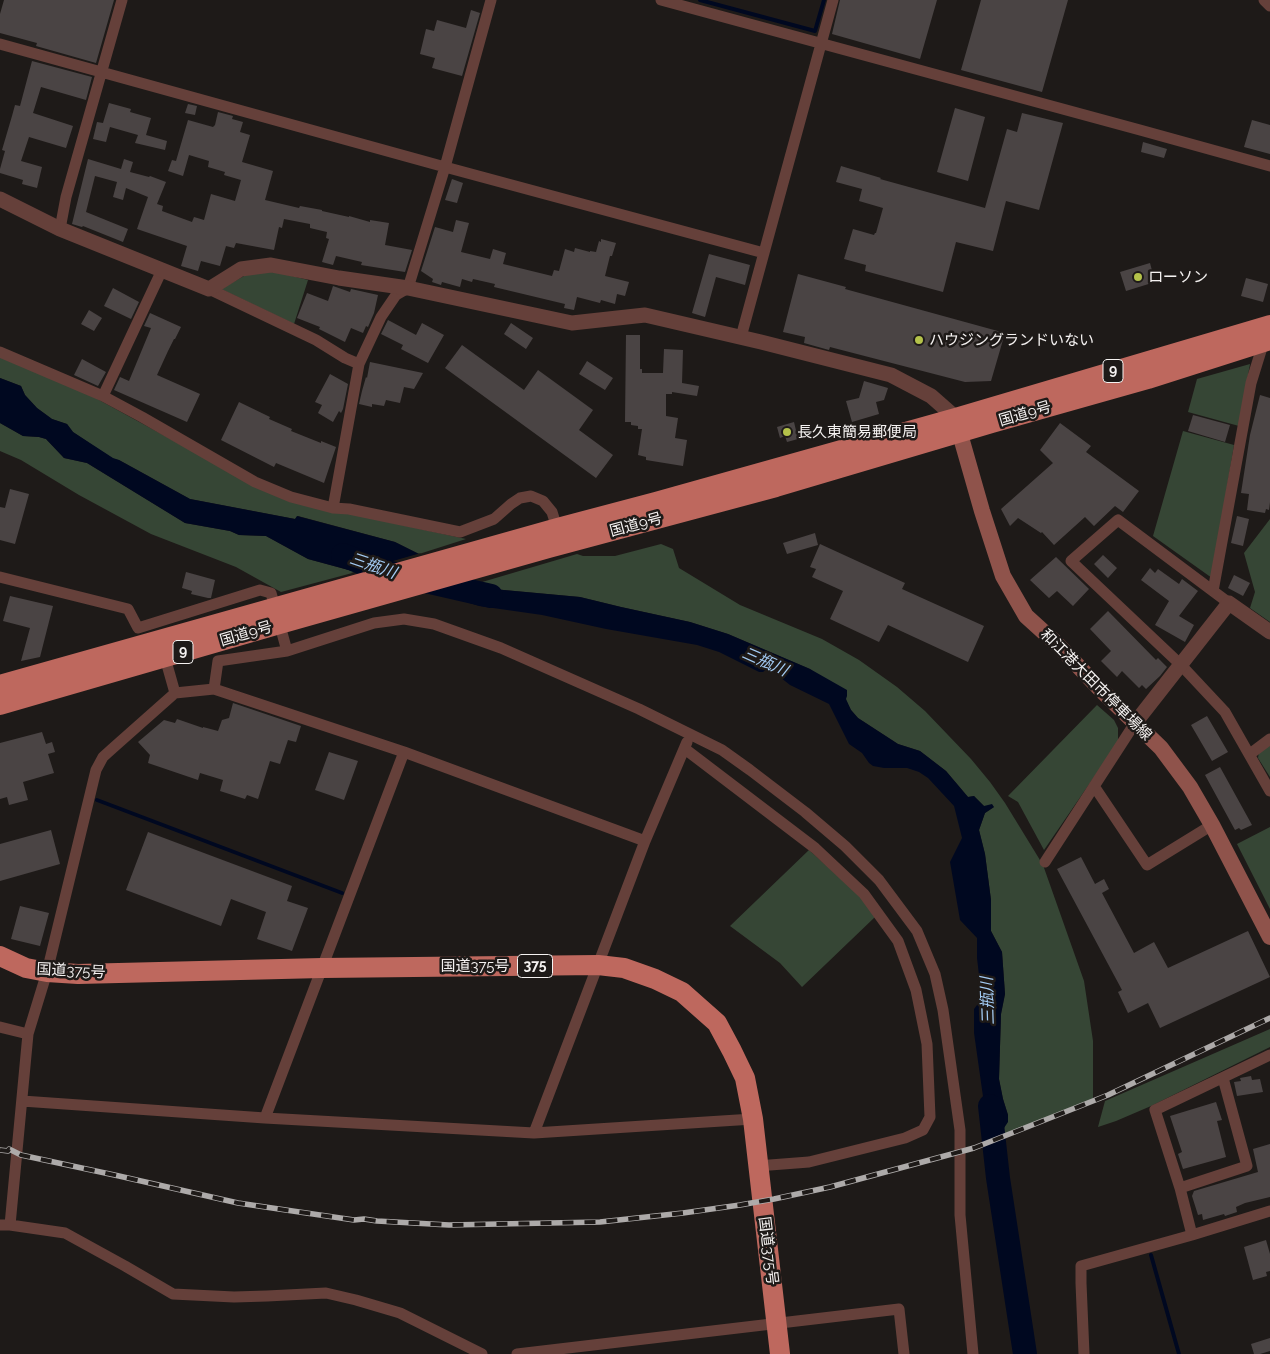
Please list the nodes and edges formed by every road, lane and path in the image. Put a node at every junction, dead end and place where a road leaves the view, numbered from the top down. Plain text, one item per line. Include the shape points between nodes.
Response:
1 (122, 0) edge
2 (491, 0) edge
3 (662, 0) edge
4 (834, 0) edge
5 (1264, 0) edge
6 (1270, 6) edge
7 (0, 44) edge
8 (821, 44) junction
9 (102, 72) junction
10 (1270, 166) edge
11 (445, 167) junction
12 (0, 198) edge
13 (60, 230) junction
14 (764, 253) junction
15 (162, 270) junction
16 (408, 288) junction
17 (209, 289) junction
18 (1268, 330) edge
19 (740, 337) junction
20 (0, 352) edge
21 (359, 364) junction
22 (103, 396) junction
23 (958, 425) junction
24 (333, 508) junction
25 (557, 528) junction
26 (0, 576) edge
27 (1213, 591) junction
28 (1229, 603) junction
29 (277, 615) junction
30 (1270, 632) edge
31 (162, 648) junction
32 (288, 651) junction
33 (1180, 665) junction
34 (0, 685) edge
35 (214, 689) junction
36 (175, 693) junction
37 (0, 705) edge
38 (1135, 723) junction
39 (690, 734) junction
40 (1270, 739) edge
41 (684, 748) junction
42 (404, 752) junction
43 (1250, 754) junction
44 (1094, 786) junction
45 (1270, 791) edge
46 (1212, 825) junction
47 (645, 841) junction
48 (1045, 862) dead end
49 (1270, 937) edge
50 (0, 956) edge
51 (598, 965) junction
52 (322, 968) junction
53 (46, 972) junction
54 (0, 1027) edge
55 (28, 1034) junction
56 (1270, 1055) edge
57 (1223, 1078) junction
58 (22, 1101) junction
59 (265, 1118) junction
60 (753, 1118) junction
61 (534, 1133) junction
62 (757, 1166) junction
63 (1180, 1188) junction
64 (1270, 1211) edge
65 (5, 1225) edge
66 (1192, 1235) junction
67 (777, 1324) junction
68 (482, 1354) edge
69 (517, 1354) edge
70 (780, 1354) edge
71 (904, 1354) edge
72 (973, 1354) edge
73 (1084, 1354) edge

1 - 9 street
2 - 11 street
3 - 8 street
4 - 8 street
5 - 6 street
7 - 9 street
8 - 10 street
8 - 14 street
9 - 11 street
9 - 13 street via 66,197
11 - 14 street
11 - 16 street
12 - 13 street
13 - 15 street
14 - 19 street
15 - 17 street
15 - 22 street
16 - 17 street via 271,265 241,270
16 - 19 street via 572,322 645,315
16 - 21 street via 396,295 381,317
17 - 21 street
18 - 23 highway, 国道9号 / 9
18 - 27 street via 1251,383
19 - 23 street via 891,375 931,396
20 - 22 street
21 - 24 street
22 - 24 street via 255,482 291,497
23 - 25 highway, 国道9号 / 9
23 - 29 highway, 国道9号 / 9 via 776,488 366,599
23 - 38 main road, 和江港大田市停車場線 via 1003,576 1026,616
24 - 25 street via 460,532 494,519 520,498 531,496 543,501 552,512
25 - 29 highway, 国道9号 / 9 via 318,595
26 - 29 street via 128,609 138,628 260,590 271,593
27 - 28 street
27 - 33 street via 1118,520 1071,561
28 - 30 street
28 - 33 street
29 - 31 highway, 国道9号 / 9
29 - 32 street
31 - 34 highway, 国道9号 / 9
31 - 36 street
31 - 37 highway, 国道9号 / 9
32 - 35 street via 218,661
32 - 39 street via 374,623 404,619 434,624 500,648
33 - 38 street
33 - 43 street via 1225,712
35 - 36 street
35 - 42 street
36 - 53 street via 112,748 96,770
38 - 44 street
38 - 46 main road, 和江港大田市停車場線 via 1161,748 1190,787
39 - 41 street
39 - 72 street via 722,750 750,770 845,846 879,880 917,930 935,974 943,1010 960,1130 960,1215
40 - 43 street
41 - 47 street
41 - 62 street via 815,848 864,894 898,941 916,990 927,1044 930,1118 923,1130 905,1138 809,1162
42 - 47 street
42 - 52 street
43 - 45 street
44 - 46 street via 1147,865
44 - 48 street
46 - 49 main road, 和江港大田市停車場線
47 - 51 street
50 - 53 highway, 国道375号 / 375 via 26,968
51 - 52 highway, 国道375号 / 375
51 - 60 highway, 国道375号 / 375 via 624,968 682,992 717,1023 744,1078
51 - 61 street
52 - 53 highway, 国道375号 / 375
52 - 59 street
53 - 55 street
54 - 55 street
55 - 58 street
56 - 57 street
57 - 63 street via 1155,1110
57 - 63 street via 1247,1166
58 - 59 street
58 - 65 street
59 - 61 street
60 - 61 street
60 - 62 highway, 国道375号 / 375
62 - 67 highway, 国道375号 / 375
63 - 66 street
64 - 66 street
65 - 68 street via 64,1234 173,1294 234,1297 326,1293 400,1313
66 - 73 street via 1081,1266
67 - 69 street
67 - 70 highway, 国道375号 / 375
67 - 71 street via 899,1309

